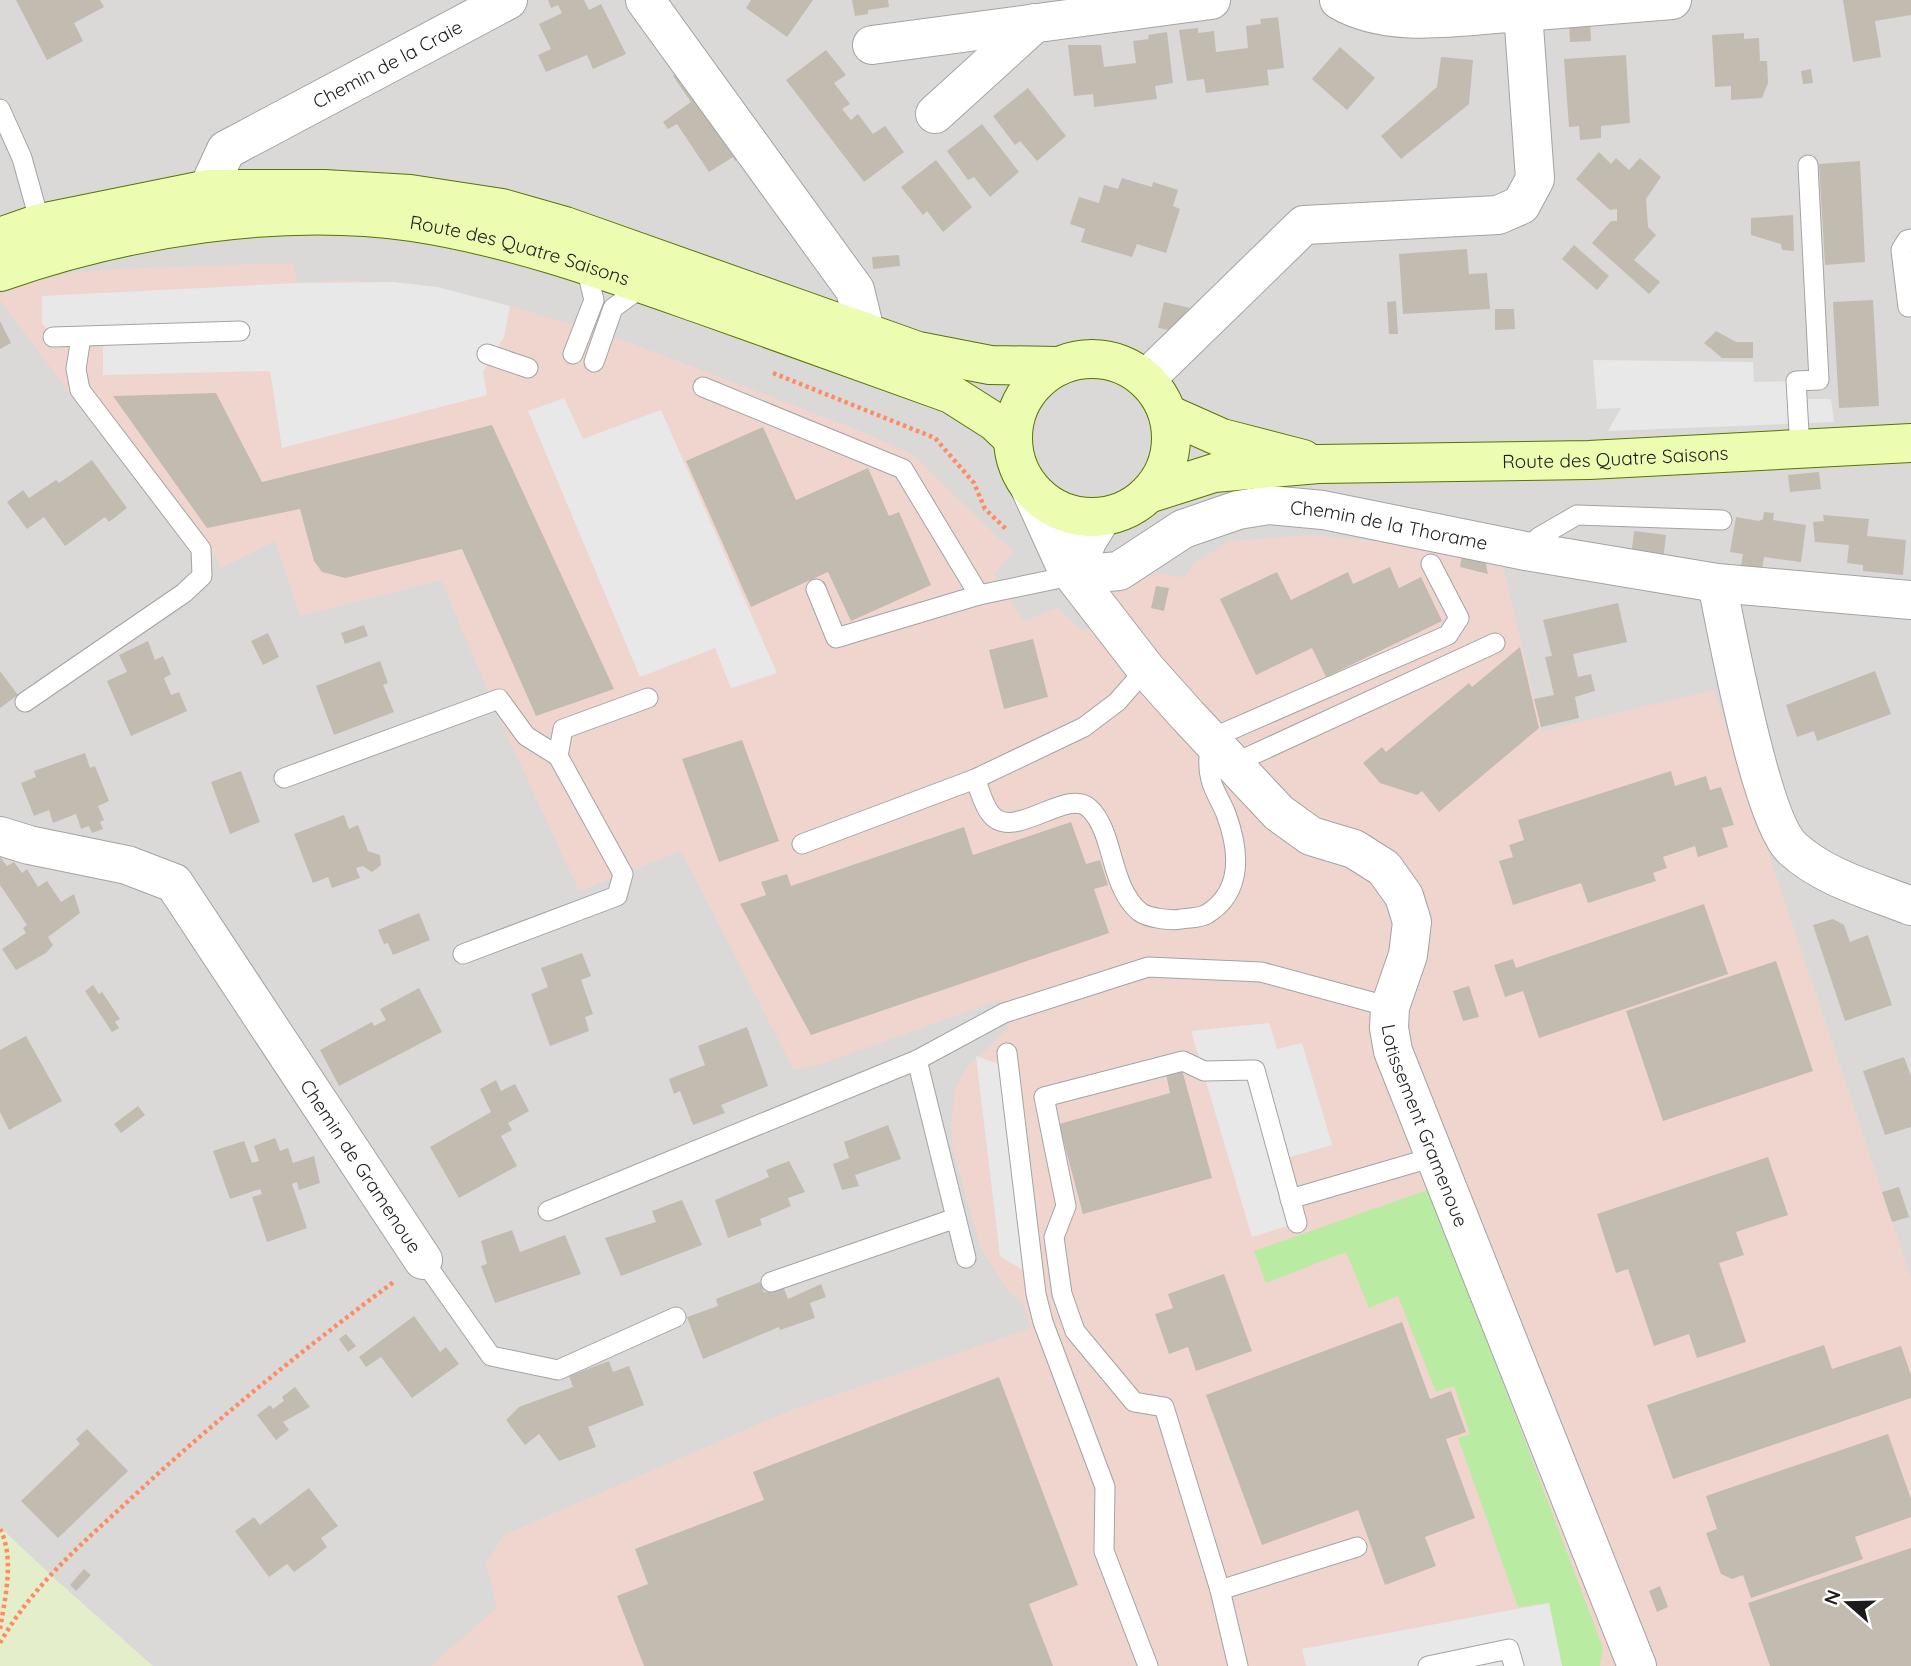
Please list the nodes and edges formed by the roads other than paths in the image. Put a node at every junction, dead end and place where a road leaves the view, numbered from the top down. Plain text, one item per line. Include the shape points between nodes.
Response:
1 (508, 0) edge
2 (645, 0) edge
3 (1211, 0) edge
4 (1339, 0) edge
5 (1672, 0) edge
6 (1523, 12) junction
7 (1035, 23) junction
8 (872, 45) dead end
9 (0, 108) edge
10 (935, 114) dead end
11 (267, 129) junction
12 (1808, 165) dead end
13 (266, 190) junction
14 (209, 205) junction
15 (40, 223) junction
16 (0, 237) edge
17 (1911, 239) edge
18 (589, 250) junction
19 (0, 272) edge
20 (645, 285) junction
21 (1908, 307) dead end
22 (240, 331) dead end
23 (855, 331) junction
24 (53, 337) dead end
25 (81, 337) junction
26 (487, 354) dead end
27 (573, 354) dead end
28 (594, 362) dead end
29 (1059, 366) junction
30 (528, 368) dead end
31 (1146, 379) junction
32 (703, 387) dead end
33 (1168, 414) junction
34 (1013, 439) junction
35 (1911, 443) edge
36 (1801, 449) junction
37 (1318, 464) junction
38 (1030, 488) junction
39 (1148, 494) junction
40 (1102, 517) junction
41 (1722, 520) dead end
42 (1525, 551) junction
43 (1431, 564) dead end
44 (1075, 575) junction
45 (1717, 583) junction
46 (816, 589) dead end
47 (979, 595) junction
48 (1911, 600) edge
49 (1495, 643) dead end
50 (1146, 669) junction
51 (648, 698) dead end
52 (25, 702) dead end
53 (1224, 751) junction
54 (558, 757) junction
55 (284, 778) dead end
56 (975, 779) junction
57 (0, 836) edge
58 (802, 844) dead end
59 (1911, 906) edge
60 (463, 954) dead end
61 (1390, 1007) junction
62 (1007, 1053) dead end
63 (917, 1060) junction
64 (1434, 1157) junction
65 (1290, 1199) junction
66 (548, 1211) dead end
67 (956, 1218) junction
68 (1297, 1223) dead end
69 (966, 1258) dead end
70 (423, 1260) joint
71 (1034, 1276) junction
72 (771, 1282) dead end
73 (1062, 1294) junction
74 (676, 1317) dead end
75 (1357, 1547) dead end
76 (1220, 1590) junction
77 (1148, 1666) edge
78 (1238, 1666) edge
79 (1428, 1666) edge
80 (1514, 1666) edge
81 (1637, 1666) edge

1 - 11 street, Chemin de la Craie
2 - 23 street via 855,290
3 - 7 street
4 - 6 street via 1360,13 1404,18
5 - 6 street
6 - 31 street via 1535,179 1521,205 1498,215 1304,225
7 - 8 street
7 - 10 street
9 - 15 lane via 22,158
11 - 13 street via 262,157
11 - 14 street, Chemin de la Craie via 226,150
12 - 36 lane via 1819,380 1796,381
13 - 14 main road, Route des Quatre Saisons
13 - 18 main road, Route des Quatre Saisons via 410,194 502,208
14 - 15 main road, Route des Quatre Saisons
14 - 18 main road, Route des Quatre Saisons via 410,222 507,241
14 - 19 main road, Route des Quatre Saisons via 138,232 58,251
15 - 16 main road, Route des Quatre Saisons
17 - 21 lane via 1901,250
18 - 20 main road, Route des Quatre Saisons
18 - 23 main road, Route des Quatre Saisons
18 - 27 lane via 594,300
20 - 28 lane via 613,308
20 - 34 main road, Route des Quatre Saisons via 951,394
22 - 25 lane
23 - 29 main road, Route des Quatre Saisons via 963,361
24 - 25 lane
25 - 52 lane via 76,369 80,390 201,549 202,576
26 - 30 lane
29 - 31 main road, Route des Quatre Saisons via 1081,359 1105,359
29 - 34 main road, Route des Quatre Saisons via 1039,378 1025,395 1015,416
31 - 33 main road, Route des Quatre Saisons
32 - 47 lane via 903,469
33 - 37 main road, Route des Quatre Saisons via 1222,438
33 - 39 main road, Route des Quatre Saisons via 1169,457
34 - 38 main road, Route des Quatre Saisons via 1014,456
35 - 36 main road, Route des Quatre Saisons
36 - 37 main road, Route des Quatre Saisons via 1562,461
37 - 39 main road, Route des Quatre Saisons via 1214,473
38 - 40 main road, Route des Quatre Saisons via 1050,506 1075,516
38 - 44 street, Lotissement Gramenoue via 1057,551
39 - 40 main road, Route des Quatre Saisons via 1135,505
40 - 44 street
41 - 42 lane via 1577,515 1539,537
42 - 44 street, Chemin de la Thorame via 1323,510 1269,505 1238,510 1183,529 1119,571
42 - 45 street, Chemin de la Thorame
43 - 53 lane via 1459,618 1448,635
44 - 47 lane
44 - 50 street, Lotissement Gramenoue
45 - 48 street, Chemin de la Thorame
45 - 59 street via 1749,727 1778,826 1790,846 1811,863
46 - 47 lane via 836,638
49 - 53 lane
50 - 53 street, Lotissement Gramenoue
50 - 56 lane via 1117,702 1084,727
51 - 54 lane via 562,729
53 - 56 lane via 1208,760 1238,856 1232,888 1206,915 1185,919 1141,913 1124,892 1096,815 1086,805 1074,803 1002,822 991,814
53 - 61 street, Lotissement Gramenoue via 1279,813 1311,836 1354,849 1384,868 1404,896 1412,922 1408,955
54 - 55 lane via 526,736 499,699
54 - 60 lane via 623,874 617,896
56 - 58 lane
57 - 70 street, Chemin de Gramenoue via 127,864 174,883
61 - 63 lane via 1261,972 1149,967 1004,1013
61 - 64 street, Lotissement Gramenoue via 1393,1051
62 - 71 lane
63 - 66 lane
63 - 67 lane
64 - 65 lane
64 - 81 street, Lotissement Gramenoue
65 - 68 lane
65 - 73 lane via 1255,1070 1204,1071 1184,1061 1044,1097 1066,1206 1054,1237
67 - 69 lane
67 - 72 lane
70 - 74 lane via 491,1356 558,1370
71 - 73 lane
71 - 77 lane via 1043,1322 1105,1487 1104,1551
73 - 76 lane via 1075,1331 1134,1402 1164,1407
75 - 76 lane
76 - 78 lane
79 - 80 lane via 1509,1649

